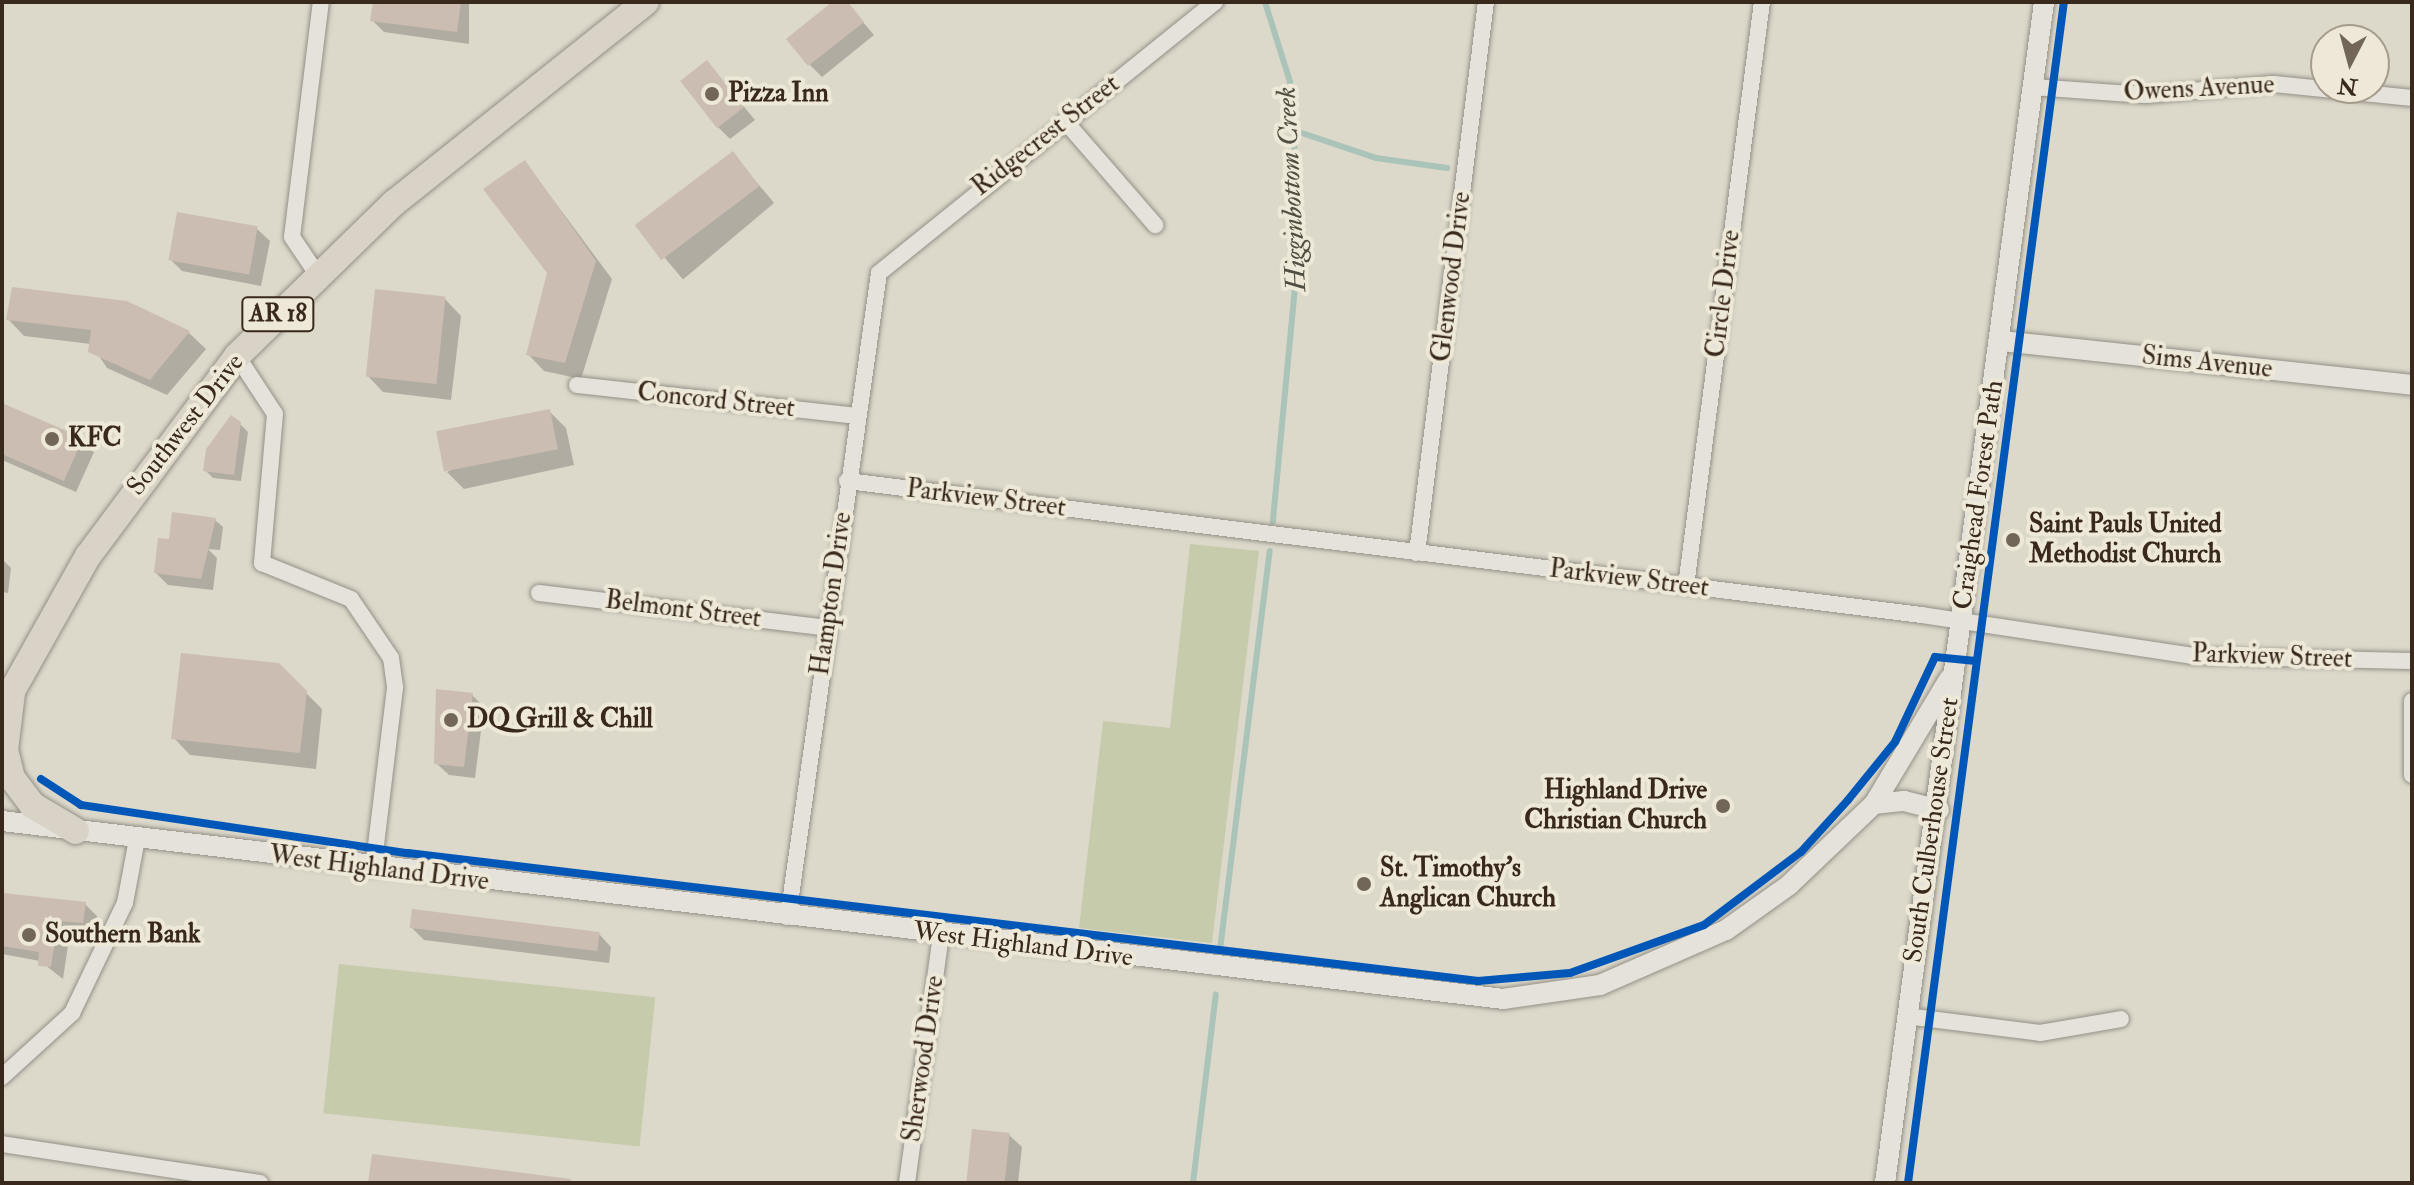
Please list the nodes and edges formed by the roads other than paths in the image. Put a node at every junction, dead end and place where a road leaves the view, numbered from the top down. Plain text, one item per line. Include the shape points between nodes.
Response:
1 (321, 2) edge
2 (646, 2) edge
3 (1215, 2) edge
4 (1486, 2) edge
5 (1762, 2) edge
6 (2044, 2) edge
7 (2033, 87) junction
8 (2412, 98) edge
9 (1065, 121) junction
10 (1155, 225) dead end
11 (879, 273) joint
12 (317, 274) junction
13 (2002, 341) junction
14 (237, 356) junction
15 (577, 385) dead end
16 (2412, 385) edge
17 (856, 416) junction
18 (847, 481) junction
19 (1417, 553) junction
20 (1686, 586) junction
21 (539, 593) dead end
22 (1961, 626) junction
23 (828, 628) junction
24 (2412, 661) edge
25 (1953, 672) junction
26 (5, 700) edge
27 (2412, 701) edge
28 (2412, 775) edge
29 (1874, 804) junction
30 (1939, 810) junction
31 (2, 821) edge
32 (76, 831) junction
33 (137, 839) junction
34 (373, 869) junction
35 (788, 917) junction
36 (941, 935) junction
37 (1906, 1016) junction
38 (2121, 1019) dead end
39 (2, 1077) edge
40 (2, 1144) edge
41 (260, 1183) edge
42 (907, 1183) edge
43 (1885, 1183) edge

1 - 12 street via 292,237
2 - 12 main road, Southwest Drive / AR 18
3 - 9 street, Ridgecrest Street
4 - 19 street, Glenwood Drive
5 - 20 street, Circle Drive
6 - 7 street, South Culberhouse Street
7 - 8 street, Owens Avenue via 2145,95 2274,84
7 - 13 street, South Culberhouse Street
9 - 10 street
9 - 11 street, Ridgecrest Street
11 - 17 street, Hampton Drive
12 - 14 main road, Southwest Drive / AR 18
13 - 16 street, Sims Avenue
13 - 22 street, South Culberhouse Street
14 - 26 main road, Southwest Drive / AR 18 via 88,556
14 - 34 street via 275,414 262,563 351,599 391,658 395,688
15 - 17 street, Concord Street
17 - 18 street, Hampton Drive
18 - 19 street, Parkview Street
18 - 23 street, Hampton Drive
19 - 20 street, Parkview Street
20 - 22 street, Parkview Street
21 - 23 street, Belmont Street
22 - 24 street, Parkview Street via 2192,656
22 - 25 street, South Culberhouse Street
23 - 35 street, Hampton Drive
25 - 29 street, West Highland Drive
25 - 30 street, South Culberhouse Street
26 - 32 main road via 5,750 12,778 32,805
27 - 28 street
29 - 30 street via 1904,801
29 - 36 street, West Highland Drive via 1789,885 1726,930 1638,972 1545,995 1461,1000
30 - 37 street, South Culberhouse Street
31 - 32 street, West Highland Drive
32 - 33 street, West Highland Drive
33 - 34 street, West Highland Drive
33 - 39 street via 125,903 72,1013
34 - 35 street, West Highland Drive
35 - 36 street, West Highland Drive
36 - 42 street, Sherwood Drive
37 - 38 street via 2052,1033
37 - 43 street, South Culberhouse Street
40 - 41 street

